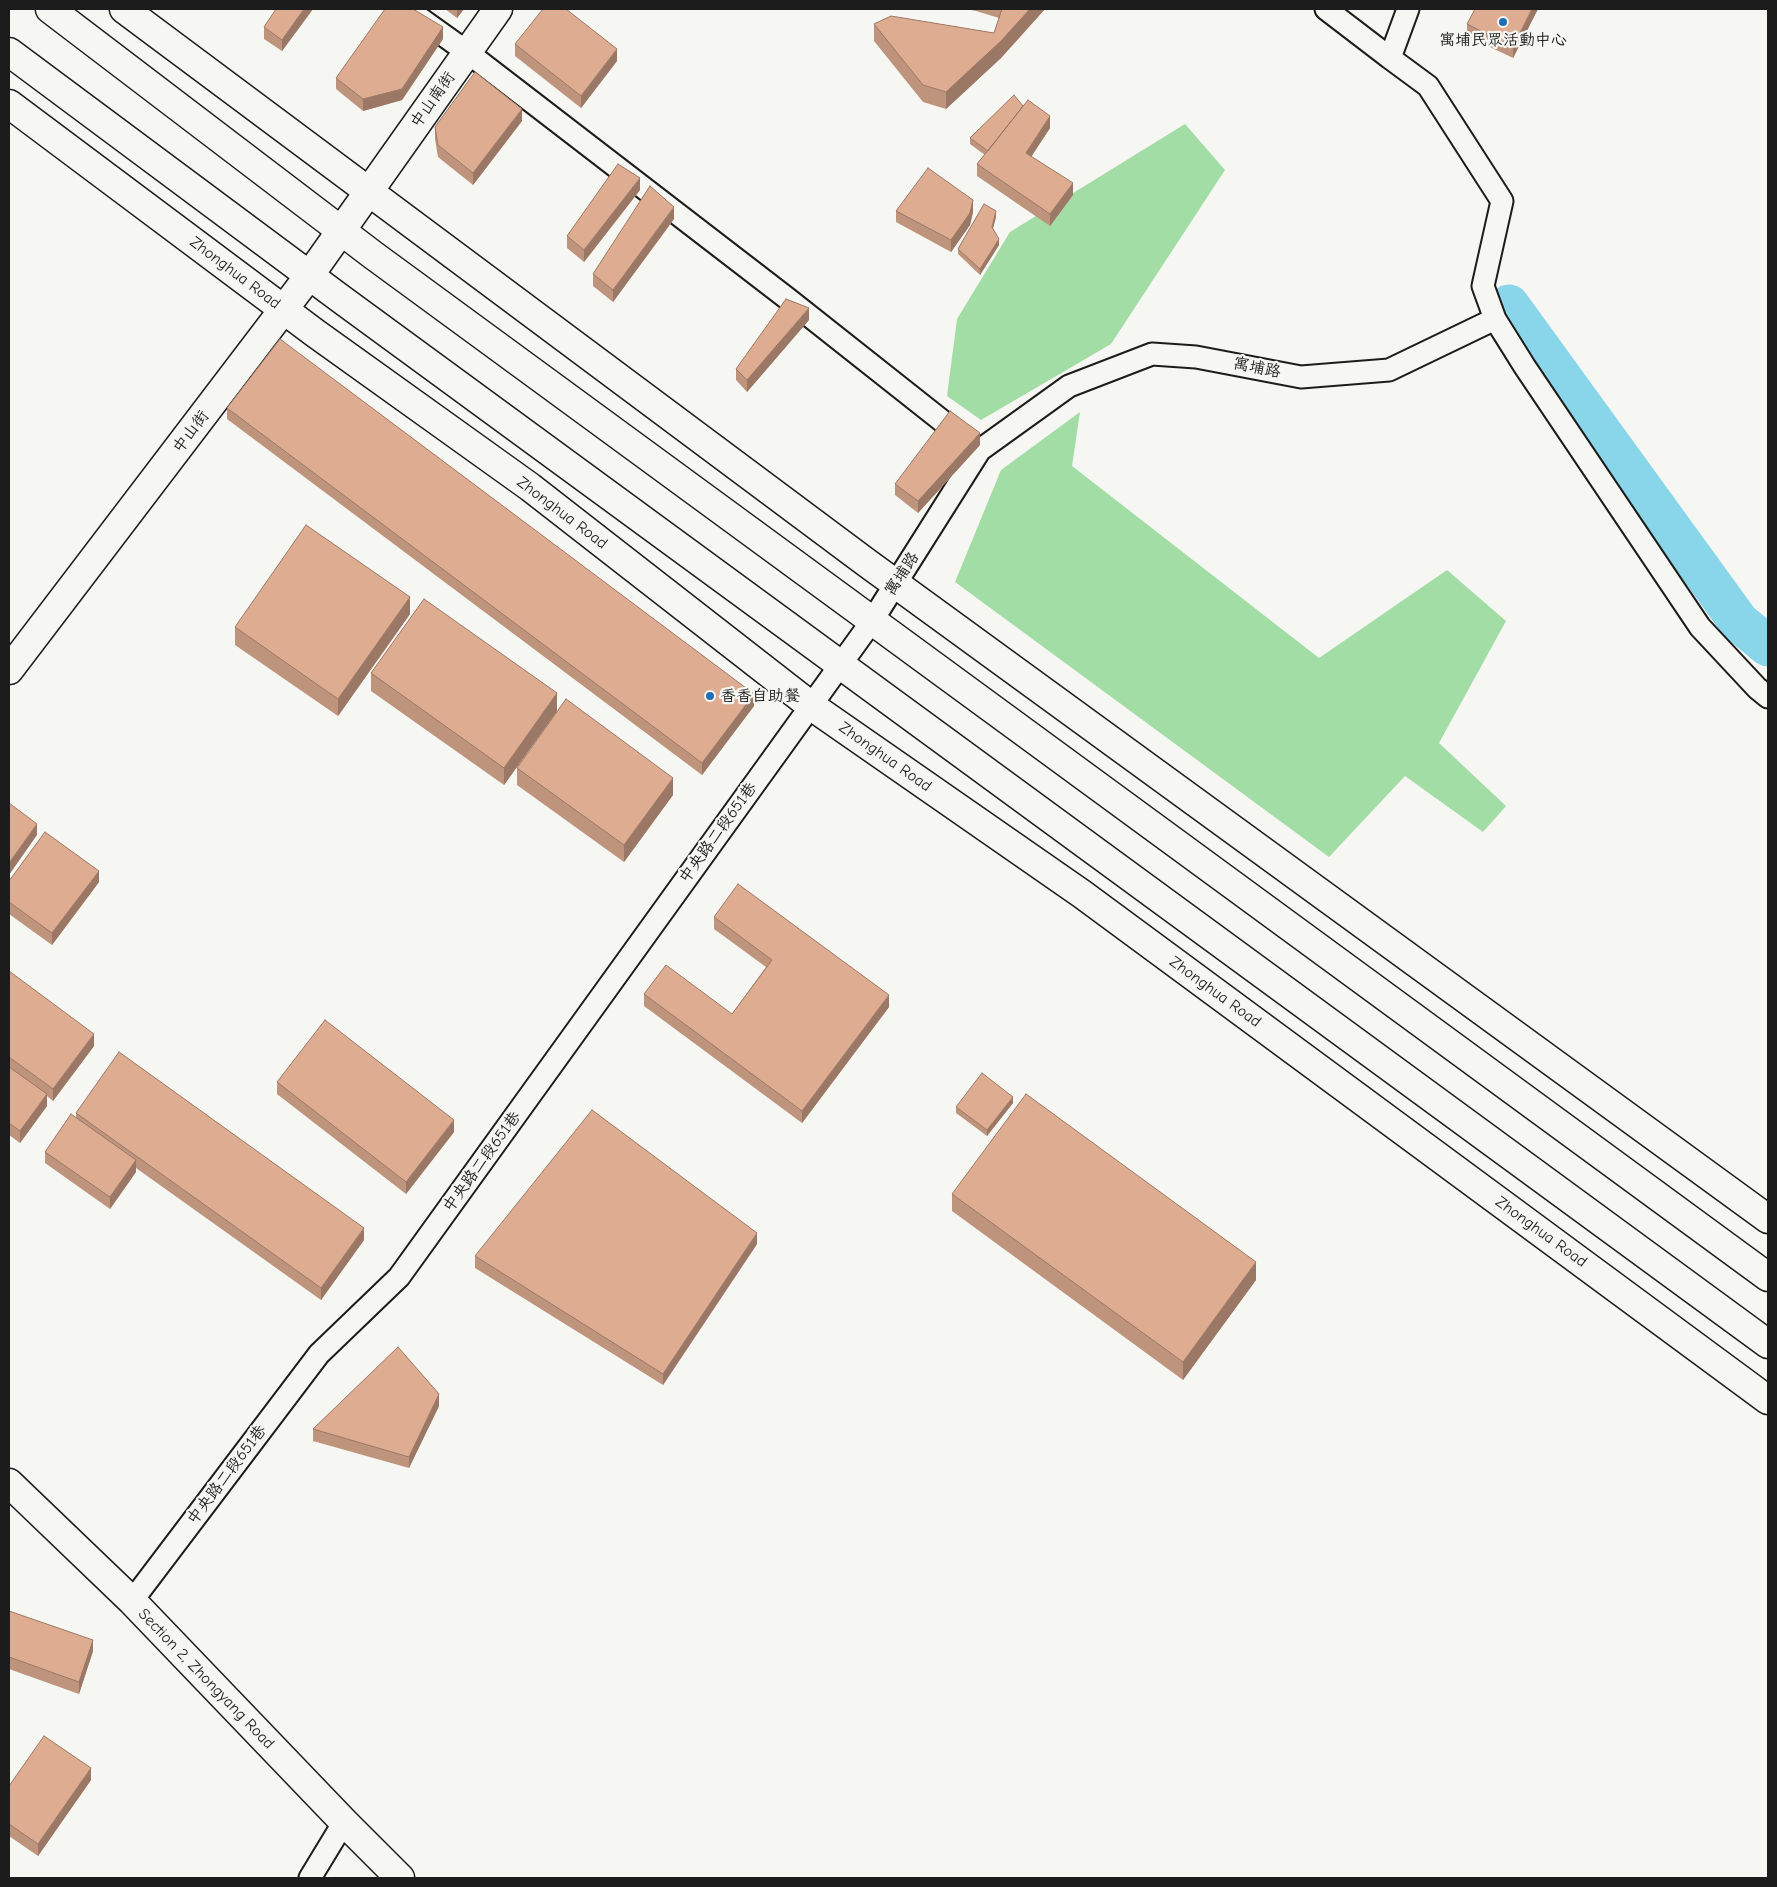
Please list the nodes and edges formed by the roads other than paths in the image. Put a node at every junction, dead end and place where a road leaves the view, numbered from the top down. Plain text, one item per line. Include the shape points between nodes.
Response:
1 (50, 9) edge
2 (124, 9) edge
3 (407, 9) edge
4 (498, 9) edge
5 (1326, 9) edge
6 (1408, 9) edge
7 (9, 52) edge
8 (467, 52) junction
9 (1390, 58) junction
10 (9, 104) edge
11 (370, 192) junction
12 (340, 230) junction
13 (309, 276) junction
14 (284, 310) junction
15 (1495, 319) junction
16 (980, 450) junction
17 (896, 584) junction
18 (872, 621) junction
19 (840, 664) junction
20 (9, 670) edge
21 (1768, 697) edge
22 (810, 704) junction
23 (1768, 1219) edge
24 (1768, 1276) edge
25 (1768, 1344) edge
26 (1768, 1400) edge
27 (9, 1483) edge
28 (132, 1601) junction
29 (344, 1822) junction
30 (310, 1878) edge
31 (400, 1878) edge

1 - 12 main road
2 - 11 main road
3 - 8 lane
4 - 8 main road, 中山南街
5 - 9 lane
6 - 9 lane
7 - 13 main road
8 - 11 main road, 中山南街
8 - 16 lane
9 - 15 lane via 1428,86 1502,202 1483,286
10 - 14 main road, Zhonghua Road
11 - 12 main road, 中山街
11 - 17 main road
12 - 13 main road, 中山街
12 - 18 main road
13 - 14 main road, 中山街
13 - 19 main road
14 - 20 main road, 中山街
14 - 22 main road, Zhonghua Road via 530,487
15 - 16 lane, 寓埔路 via 1389,370 1301,377 1196,357 1152,354 1069,386
15 - 21 lane via 1700,626
16 - 17 lane, 寓埔路
17 - 18 lane, 寓埔路
17 - 23 main road
18 - 19 lane, 寓埔路
18 - 24 main road
19 - 22 lane, 寓埔路
19 - 25 main road
22 - 26 main road, Zhonghua Road via 1082,894
22 - 28 lane, 中央路二段651巷 via 399,1277 319,1354
27 - 28 main road, Section 2, Zhongyang Road
28 - 29 main road, Section 2, Zhongyang Road
29 - 30 lane
29 - 31 main road, Section 2, Zhongyang Road

